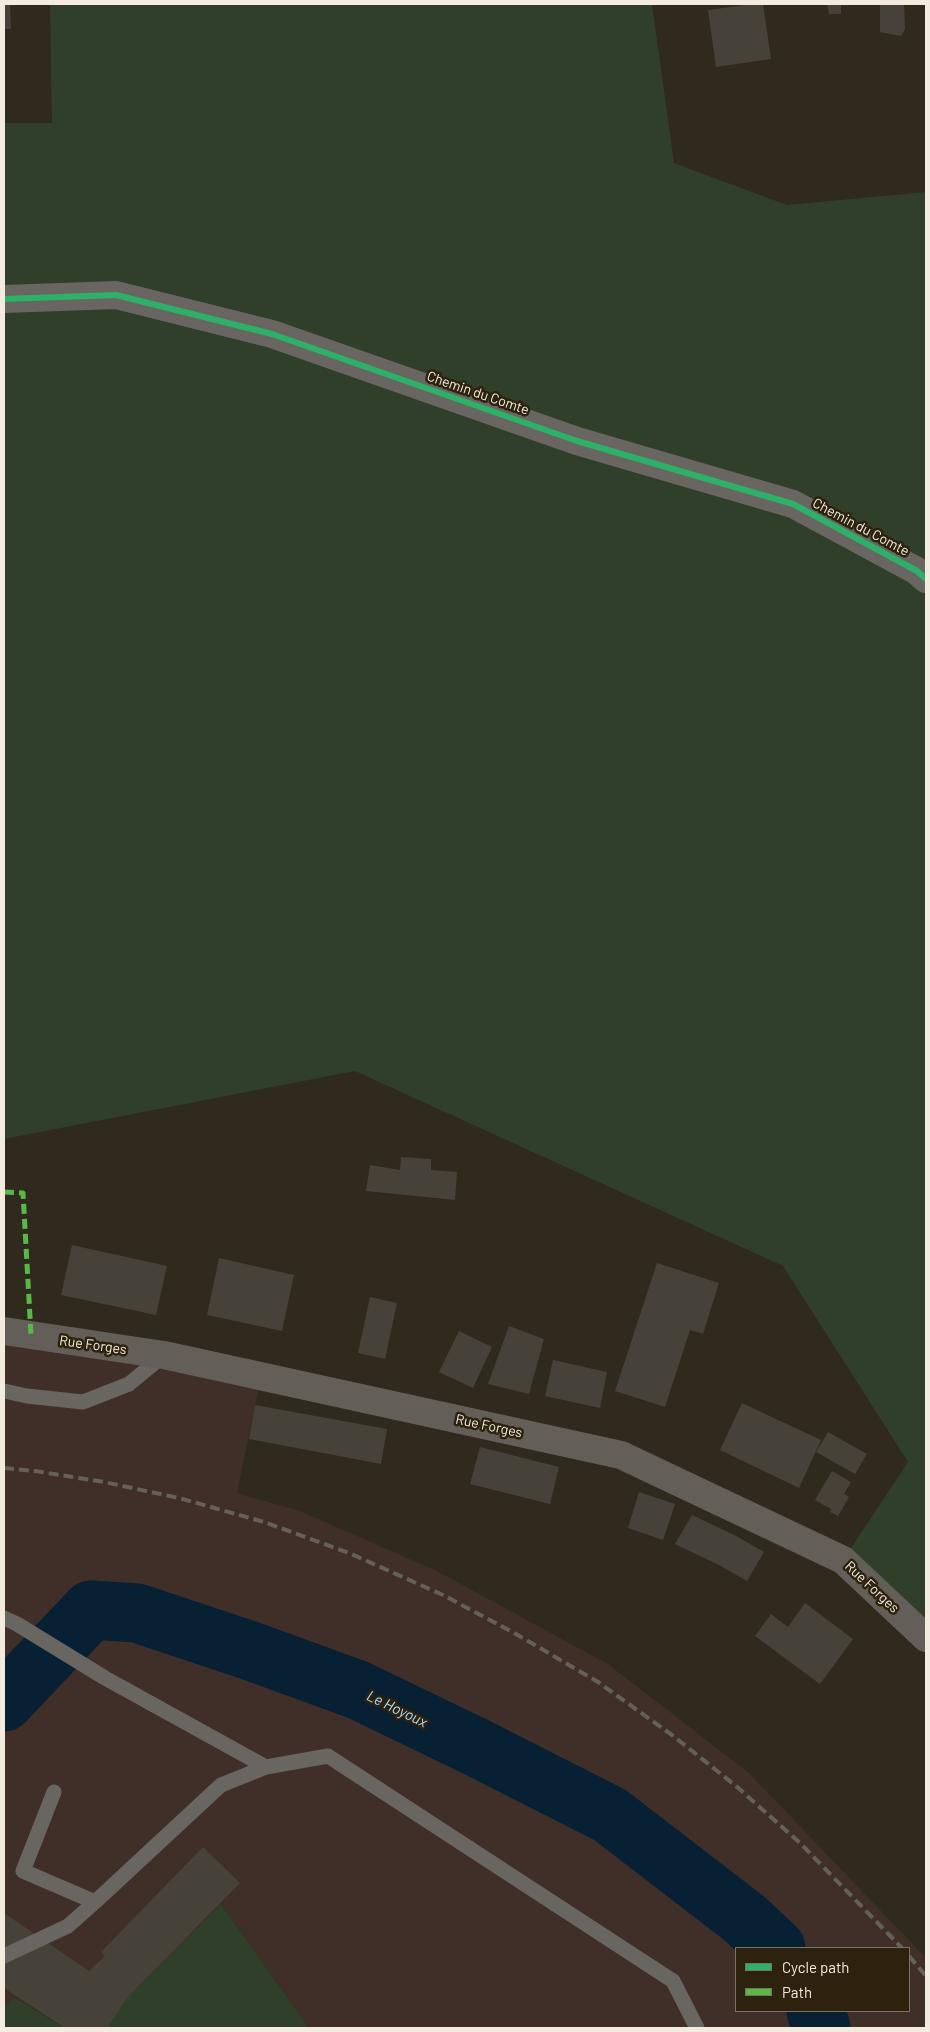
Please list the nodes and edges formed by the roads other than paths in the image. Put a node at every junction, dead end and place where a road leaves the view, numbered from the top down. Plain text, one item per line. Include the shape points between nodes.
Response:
1 (4, 299) edge
2 (926, 579) edge
3 (4, 1332) edge
4 (164, 1355) junction
5 (4, 1390) edge
6 (10, 1621) edge
7 (926, 1638) edge
8 (266, 1767) junction
9 (54, 1792) dead end
10 (95, 1902) junction
11 (4, 1956) edge
12 (697, 2028) edge

1 - 2 street, Chemin du Comte via 116,295 272,334 577,441 793,504 917,571
3 - 4 main road, Rue Forges
4 - 5 lane via 129,1384 83,1402
4 - 7 main road, Rue Forges via 620,1455 843,1560
6 - 8 lane via 104,1678
8 - 10 lane via 221,1785
8 - 12 lane via 328,1756 673,1981
9 - 10 lane via 23,1871
10 - 11 lane via 68,1926

